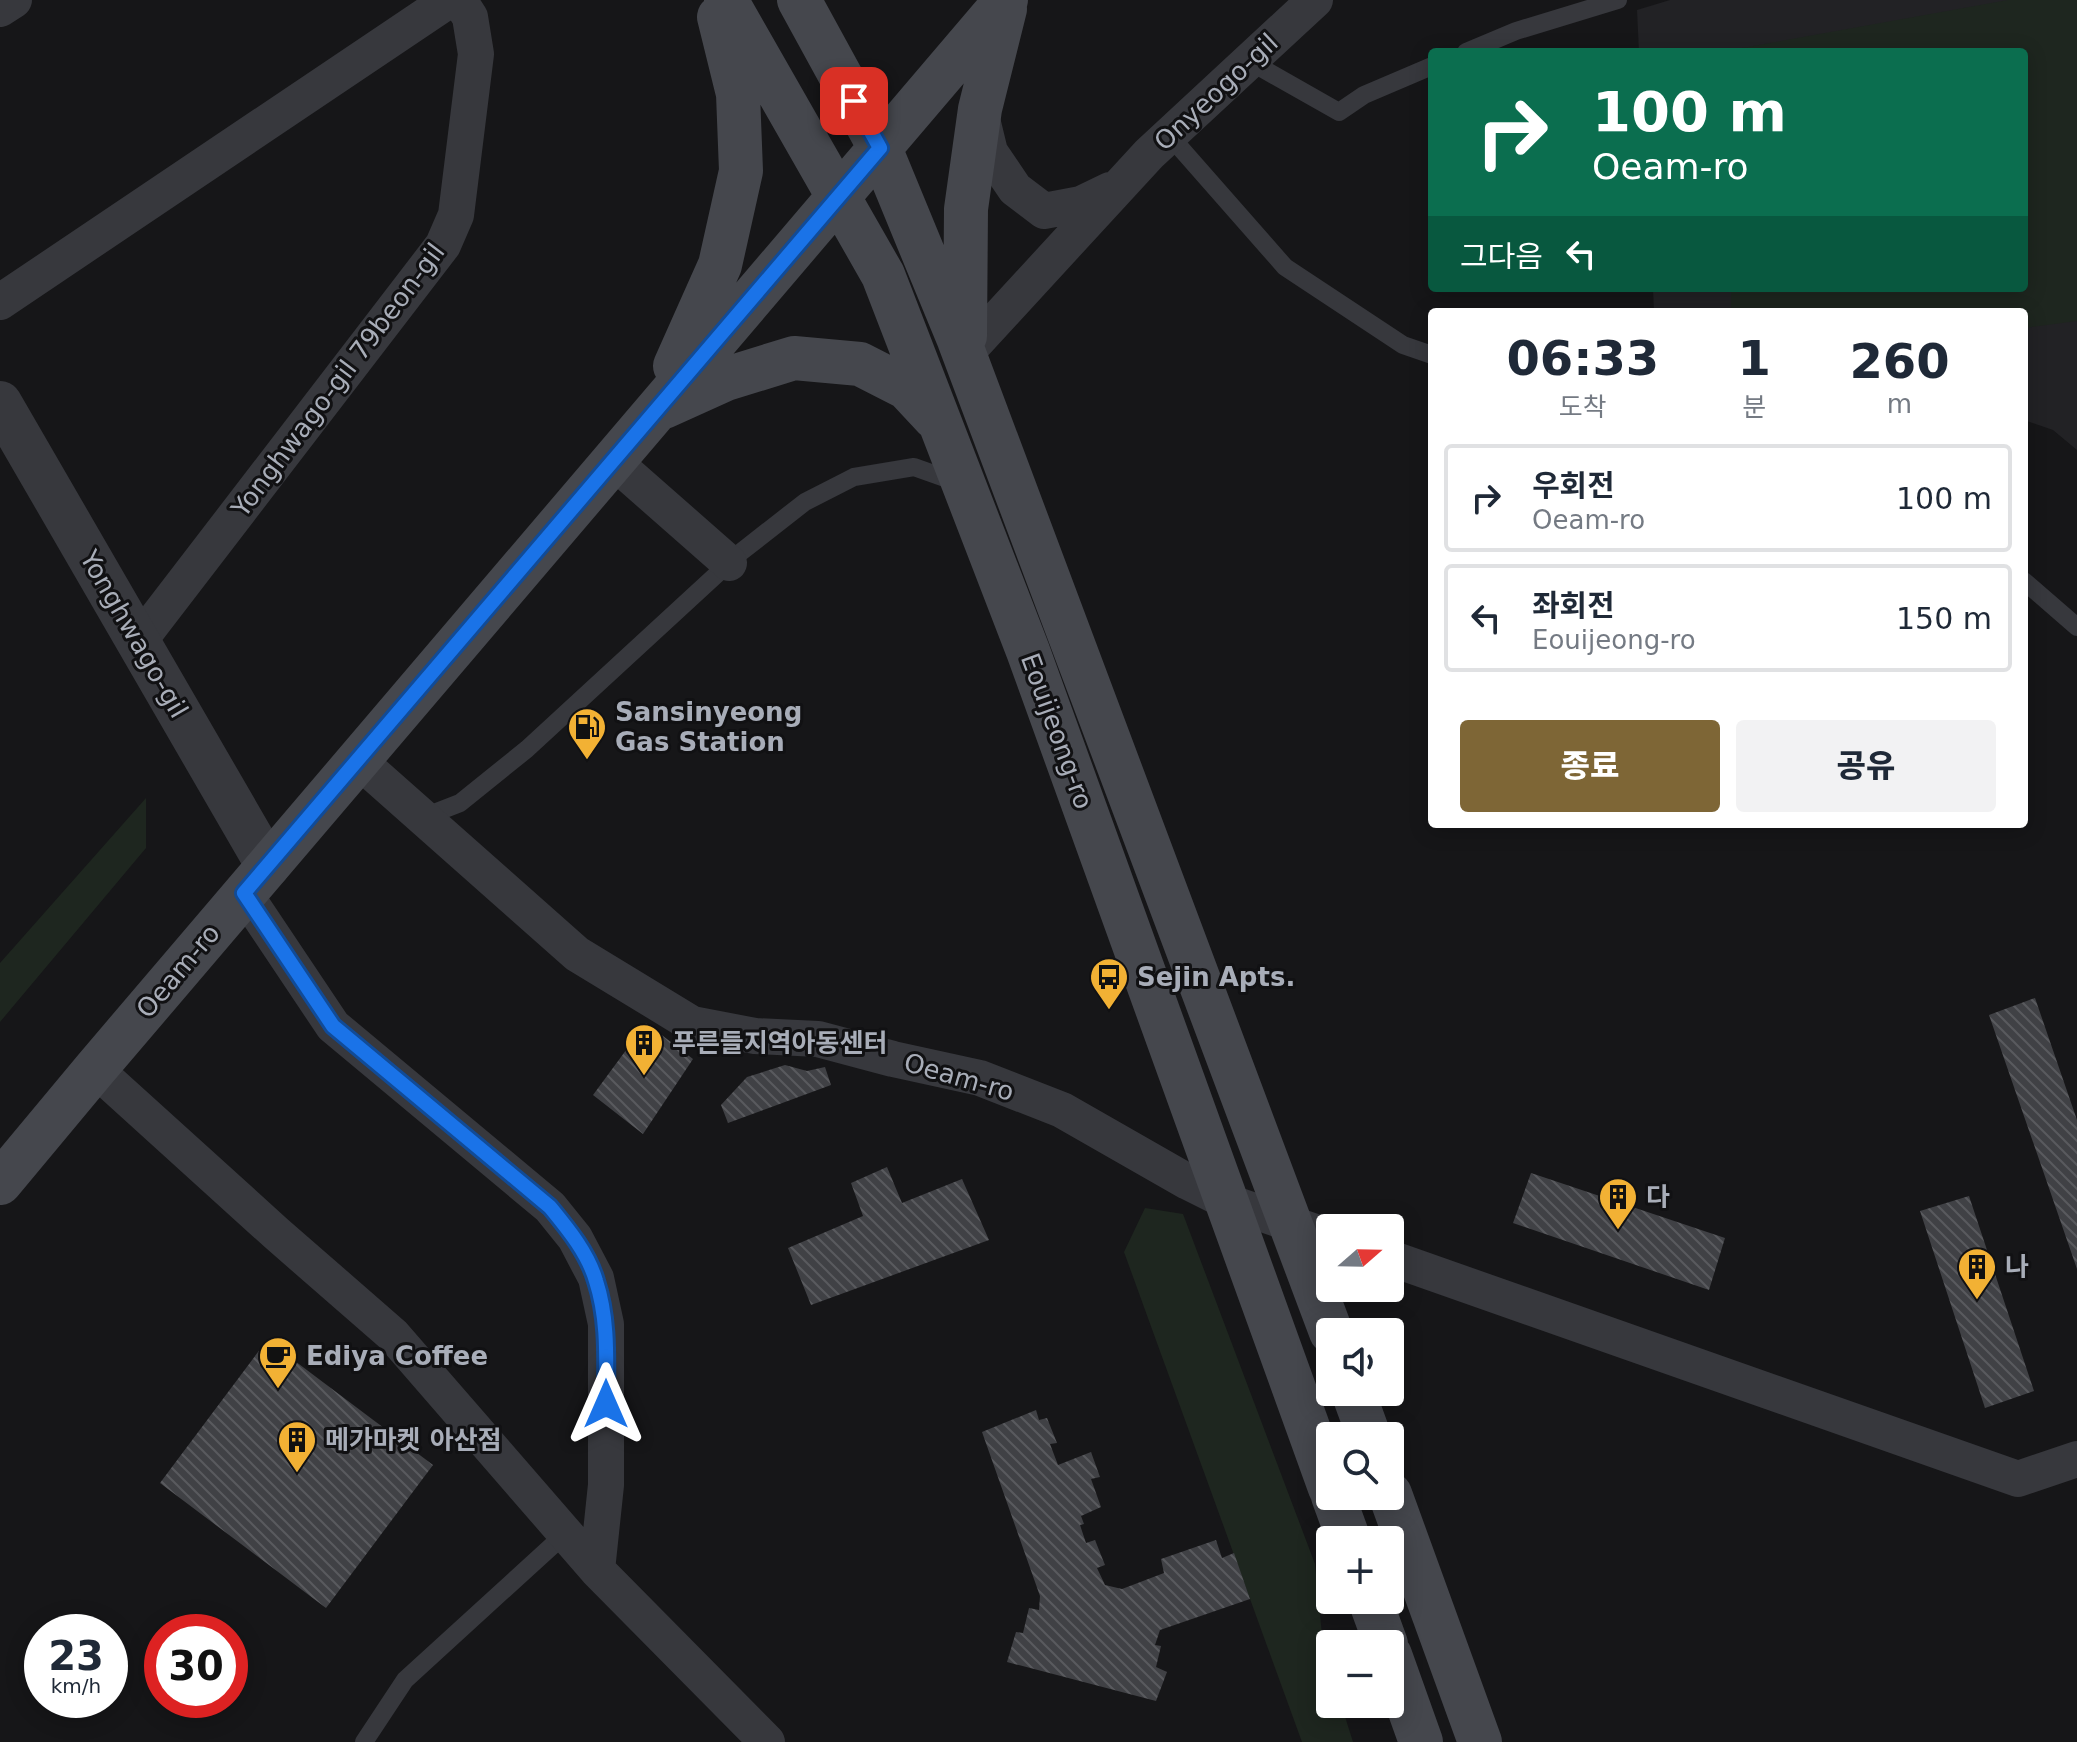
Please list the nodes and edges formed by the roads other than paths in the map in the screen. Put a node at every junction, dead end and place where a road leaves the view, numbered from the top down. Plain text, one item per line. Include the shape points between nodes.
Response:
1 (14, 0) edge
2 (449, 0) edge
3 (459, 0) edge
4 (713, 0) edge
5 (726, 0) edge
6 (799, 0) edge
7 (1007, 0) edge
8 (1315, 0) edge
9 (1618, 0) edge
10 (0, 9) edge
11 (1476, 48) edge
12 (1249, 61) junction
13 (1428, 68) edge
14 (980, 109) junction
15 (1169, 135) junction
16 (880, 148) junction
17 (1119, 186) junction
18 (838, 196) junction
19 (0, 302) edge
20 (965, 354) junction
21 (1428, 354) edge
22 (0, 403) edge
23 (655, 411) junction
24 (941, 425) junction
25 (613, 461) junction
26 (964, 484) junction
27 (729, 563) junction
28 (2028, 584) edge
29 (2077, 627) edge
30 (139, 641) junction
31 (358, 760) junction
32 (424, 817) junction
33 (256, 880) junction
34 (95, 1069) junction
35 (0, 1183) edge
36 (1228, 1202) junction
37 (1311, 1230) edge
38 (1404, 1263) edge
39 (1328, 1318) edge
40 (1316, 1449) edge
41 (2077, 1459) edge
42 (1396, 1510) edge
43 (565, 1534) junction
44 (597, 1570) junction
45 (1404, 1694) edge
46 (364, 1742) edge
47 (767, 1742) edge
48 (1421, 1742) edge
49 (1480, 1742) edge

1 - 10 street
2 - 19 street
3 - 30 street, Yonghwago-gil 79beon-gil via 470,17 476,54 456,215 443,245
4 - 23 main road via 738,94 741,171 720,265
5 - 18 main road, Eouijeong-ro
6 - 16 main road, Eouijeong-ro
7 - 14 main road
7 - 16 main road, Oeam-ro
8 - 12 street, Onyeogo-gil
9 - 11 lane
12 - 13 lane via 1339,112 1364,95
12 - 15 street, Onyeogo-gil
14 - 17 street, Onyeogo-gil via 990,152 1015,189 1044,211 1081,204
14 - 20 main road via 966,209
15 - 17 street, Onyeogo-gil
15 - 21 lane via 1285,267 1403,345
16 - 18 main road, Oeam-ro
16 - 20 main road, Eouijeong-ro
17 - 20 street, Onyeogo-gil
18 - 23 main road, Oeam-ro
18 - 24 main road, Eouijeong-ro via 883,275
20 - 37 main road, Eouijeong-ro
22 - 30 street, Yonghwago-gil
23 - 24 main road via 726,379 794,358 860,364 907,388
23 - 25 main road, Oeam-ro
24 - 26 main road, Eouijeong-ro
25 - 27 street
25 - 31 main road, Oeam-ro
26 - 27 lane via 914,467 854,477 805,502
26 - 36 main road, Eouijeong-ro
27 - 32 lane via 527,749 460,803
28 - 29 lane
30 - 33 street, Yonghwago-gil
31 - 32 street, Oeam-ro
31 - 33 main road, Oeam-ro
32 - 36 street, Oeam-ro via 577,954 692,1024 755,1036 818,1039 980,1078 1062,1110
33 - 34 main road, Oeam-ro
33 - 44 street via 333,1026 550,1207 575,1238 596,1278 606,1324 606,1485
34 - 35 main road, Oeam-ro
34 - 43 street via 393,1335
36 - 37 street, Oeam-ro
36 - 40 main road, Eouijeong-ro
37 - 39 main road, Eouijeong-ro
38 - 41 street via 2018,1479
42 - 49 main road
43 - 44 street
43 - 46 lane via 405,1680
44 - 47 street
45 - 48 main road

